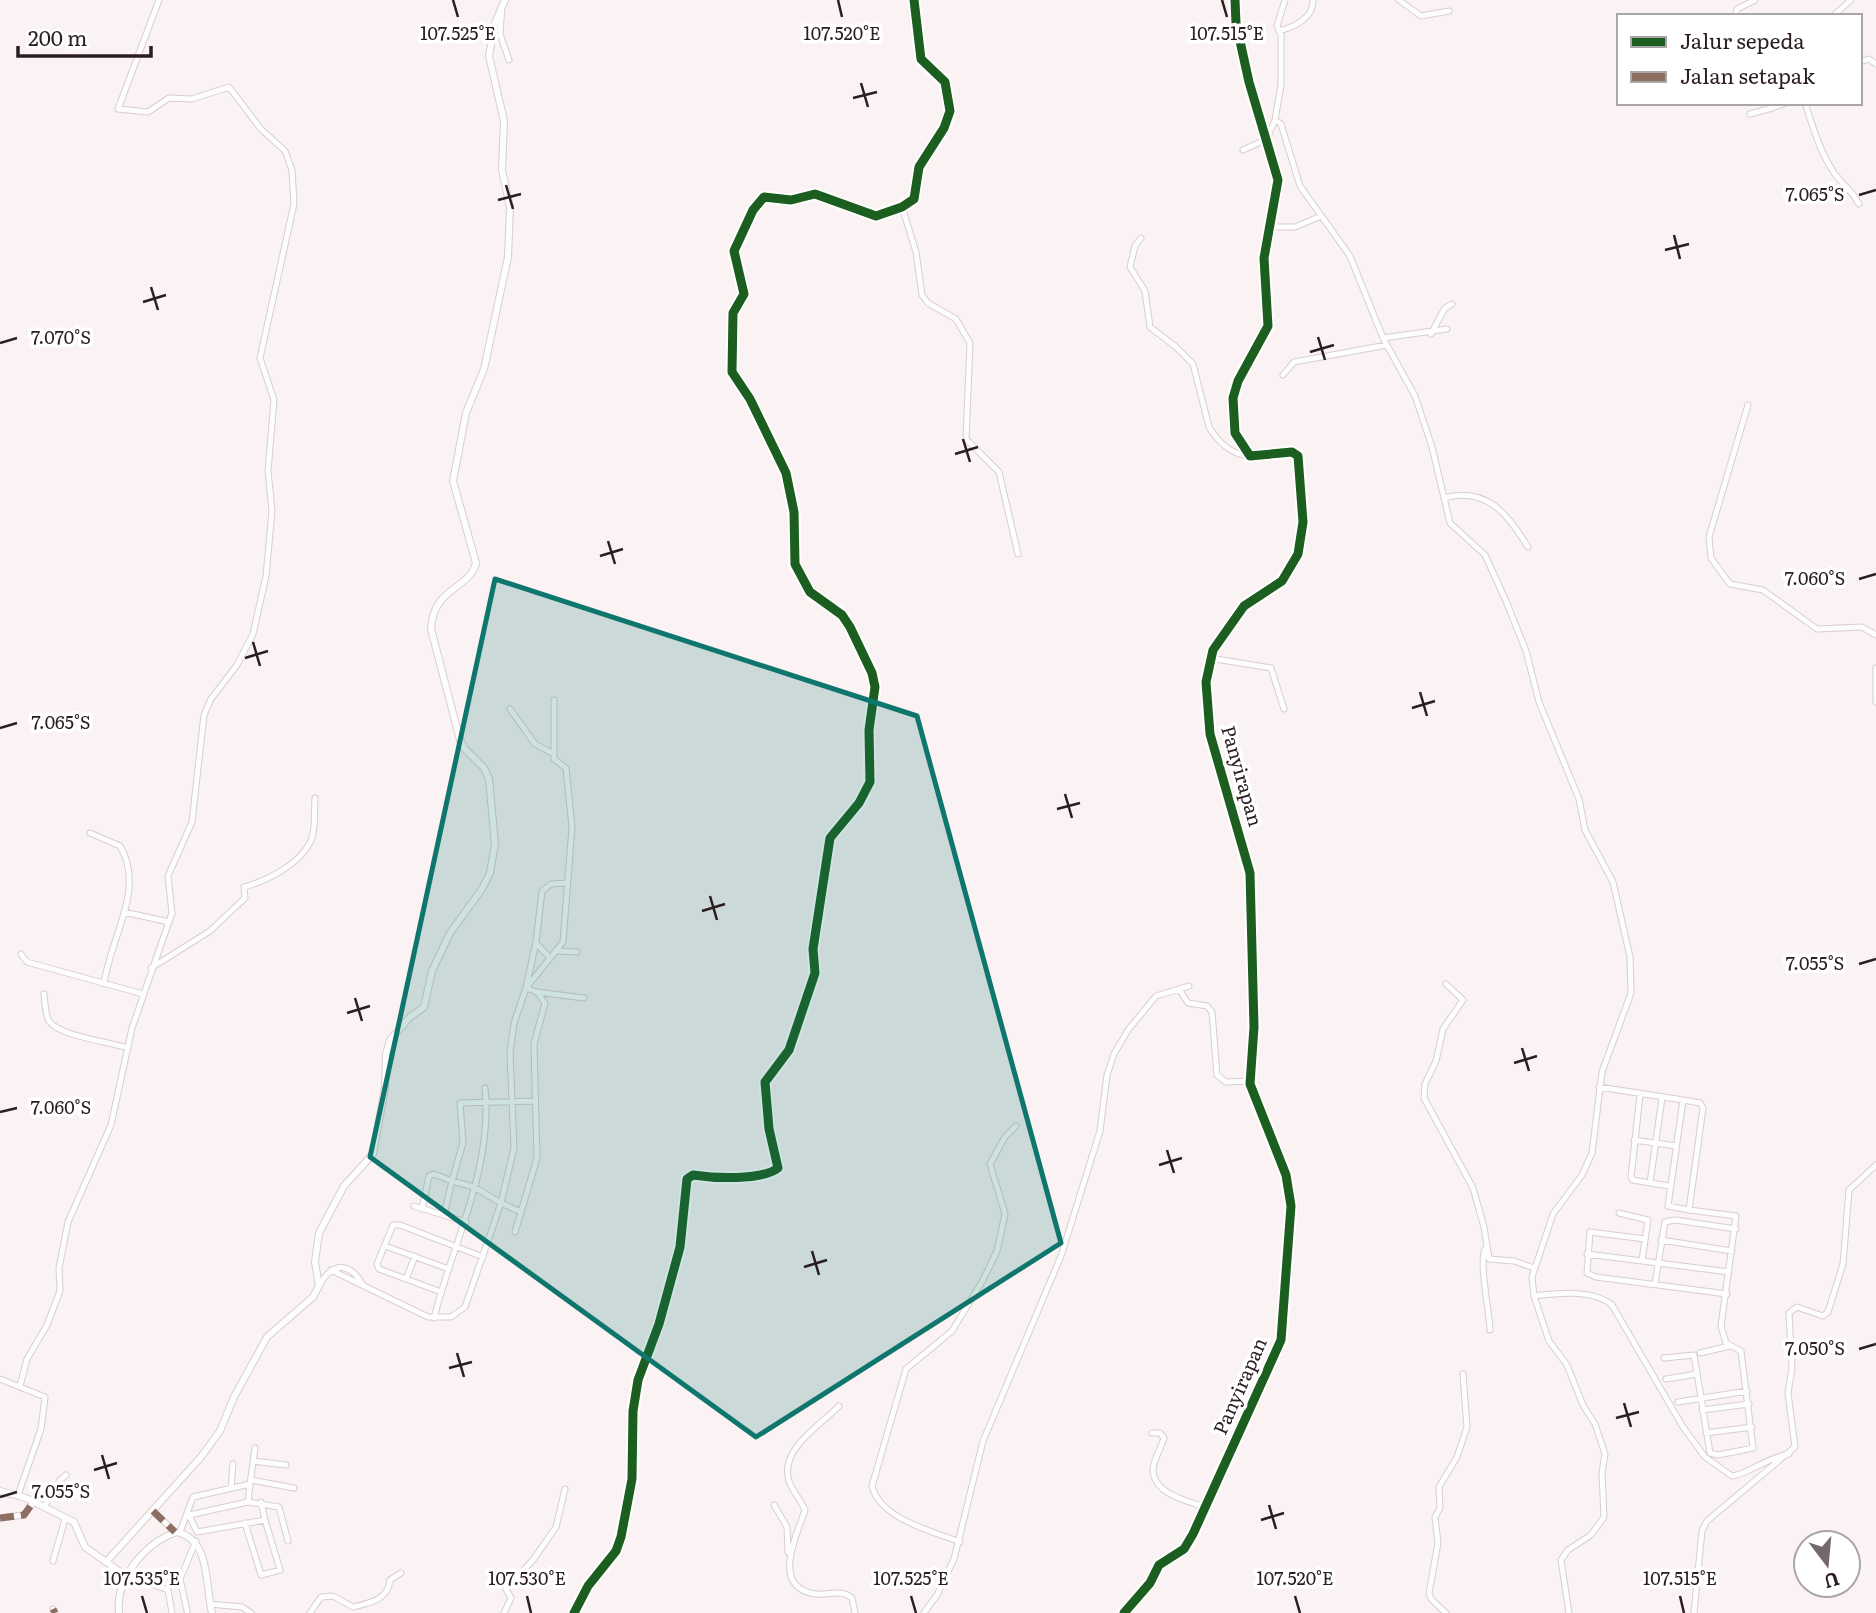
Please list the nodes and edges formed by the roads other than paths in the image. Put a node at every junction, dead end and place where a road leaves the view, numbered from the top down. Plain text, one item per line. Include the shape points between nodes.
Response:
1 (159, 0) edge
2 (914, 0) edge
3 (1235, 0) edge
4 (1285, 0) edge
5 (1313, 0) edge
6 (1398, 0) edge
7 (1755, 0) edge
8 (1851, 0) edge
9 (504, 3) edge
10 (1449, 10) dead end
11 (1736, 14) edge
12 (1835, 14) edge
13 (1281, 30) junction
14 (509, 60) dead end
15 (1806, 105) edge
16 (1771, 106) edge
17 (1750, 114) dead end
18 (1275, 120) junction
19 (1267, 139) junction
20 (1243, 150) dead end
21 (1859, 204) dead end
22 (902, 207) junction
23 (1321, 216) junction
24 (1269, 227) junction
25 (1141, 238) dead end
26 (1452, 304) dead end
27 (1447, 329) dead end
28 (1431, 334) junction
29 (1383, 338) junction
30 (1387, 345) junction
31 (1283, 375) dead end
32 (1748, 405) dead end
33 (1250, 456) junction
34 (1444, 498) junction
35 (1528, 547) dead end
36 (1018, 554) dead end
37 (1876, 635) edge
38 (1210, 658) junction
39 (1876, 668) edge
40 (554, 701) dead end
41 (1876, 702) edge
42 (510, 709) dead end
43 (1284, 709) dead end
44 (554, 754) junction
45 (315, 798) dead end
46 (90, 833) dead end
47 (568, 883) junction
48 (124, 912) junction
49 (169, 922) junction
50 (536, 942) junction
51 (557, 951) junction
52 (577, 952) dead end
53 (21, 954) dead end
54 (550, 958) junction
55 (151, 968) junction
56 (104, 984) junction
57 (1446, 984) dead end
58 (1189, 986) dead end
59 (526, 988) junction
60 (1179, 989) junction
61 (537, 992) junction
62 (44, 993) dead end
63 (143, 994) junction
64 (584, 998) dead end
65 (128, 1048) junction
66 (1250, 1081) junction
67 (1600, 1087) junction
68 (485, 1088) dead end
69 (1640, 1095) junction
70 (1661, 1098) junction
71 (1683, 1100) junction
72 (511, 1101) junction
73 (535, 1101) junction
74 (488, 1102) junction
75 (1016, 1126) dead end
76 (1634, 1140) junction
77 (1655, 1144) junction
78 (1676, 1146) junction
79 (1876, 1165) edge
80 (452, 1181) junction
81 (1650, 1184) junction
82 (1670, 1186) junction
83 (474, 1187) junction
84 (501, 1203) junction
85 (414, 1206) dead end
86 (422, 1209) junction
87 (1689, 1210) junction
88 (521, 1212) junction
89 (1619, 1213) dead end
90 (444, 1215) junction
91 (466, 1222) junction
92 (1736, 1229) junction
93 (515, 1232) dead end
94 (1645, 1239) junction
95 (1661, 1240) junction
96 (385, 1245) junction
97 (458, 1247) junction
98 (1485, 1249) junction
99 (1732, 1251) junction
100 (1587, 1254) junction
101 (415, 1256) junction
102 (483, 1257) junction
103 (1642, 1260) junction
104 (1658, 1262) junction
105 (1534, 1268) junction
106 (449, 1269) junction
107 (1729, 1272) junction
108 (406, 1279) junction
109 (1655, 1284) junction
110 (319, 1286) junction
111 (441, 1292) junction
112 (1727, 1294) junction
113 (1534, 1296) junction
114 (434, 1318) junction
115 (1490, 1330) dead end
116 (1730, 1346) junction
117 (1700, 1353) dead end
118 (1664, 1357) dead end
119 (1463, 1374) dead end
120 (1697, 1374) junction
121 (0, 1379) edge
122 (1666, 1379) dead end
123 (20, 1386) junction
124 (1747, 1391) junction
125 (1701, 1398) junction
126 (1678, 1402) dead end
127 (1749, 1404) junction
128 (839, 1406) dead end
129 (1702, 1410) junction
130 (1752, 1427) junction
131 (1152, 1433) dead end
132 (1706, 1433) junction
133 (254, 1448) dead end
134 (1789, 1454) junction
135 (253, 1461) junction
136 (233, 1464) dead end
137 (286, 1465) dead end
138 (66, 1475) dead end
139 (250, 1482) junction
140 (231, 1488) junction
141 (294, 1488) dead end
142 (565, 1489) dead end
143 (0, 1491) edge
144 (18, 1494) junction
145 (34, 1501) junction
146 (248, 1502) junction
147 (261, 1502) junction
148 (774, 1505) dead end
149 (44, 1507) junction
150 (1205, 1507) junction
151 (153, 1511) junction
152 (189, 1515) junction
153 (0, 1518) edge
154 (65, 1519) junction
155 (265, 1520) junction
156 (245, 1523) junction
157 (178, 1532) junction
158 (196, 1541) junction
159 (288, 1541) dead end
160 (960, 1542) junction
161 (789, 1559) junction
162 (53, 1561) dead end
163 (106, 1562) junction
164 (401, 1573) dead end
165 (127, 1575) junction
166 (209, 1604) junction
167 (187, 1611) dead end
168 (119, 1613) edge
169 (172, 1613) edge
170 (212, 1613) edge
171 (251, 1613) edge
172 (310, 1613) edge
173 (504, 1613) edge
174 (574, 1613) edge
175 (855, 1613) edge
176 (924, 1613) edge
177 (1124, 1613) edge
178 (1447, 1613) edge
179 (1569, 1613) edge
180 (1694, 1613) edge

1 - 49 street via 118,109 148,112 169,98 192,99 229,88 285,151 292,170 294,204 260,358 274,400 266,576 253,634 204,715 193,817 168,876
2 - 22 street via 921,59 945,82 950,111 919,167 914,199
3 - 19 street via 1249,82
4 - 13 street via 1276,27
5 - 13 street via 1311,12 1298,24
6 - 10 street via 1421,16
7 - 11 street
8 - 12 street
9 - 14 street via 500,34
9 - 110 street via 489,56 504,121 508,257 484,369 466,413 453,481 476,563 472,574 439,601 431,629 460,740 489,779 495,844 482,889 450,933 432,971 424,1007 390,1040 373,1154 344,1186 319,1233 315,1262
13 - 18 street via 1281,85
15 - 21 street via 1813,132 1838,178 1851,188
16 - 17 street
18 - 19 street
18 - 23 street via 1281,124 1300,186
19 - 20 street
19 - 24 street via 1278,180
22 - 36 street via 916,251 922,295 956,319 968,336 966,439 999,472
22 - 174 street via 876,216 816,194 791,200 764,197 734,251 744,294 733,313 732,372 786,473 794,512 795,564 817,599 842,615 874,679 869,730 872,774 859,803 830,838 813,949 815,973 789,1050 765,1082 778,1168 759,1176 718,1179 693,1175 687,1179 680,1247 638,1380 632,1479 621,1537
23 - 24 street via 1295,227
23 - 29 street via 1356,268
24 - 33 street via 1264,269 1268,326 1233,398 1235,433
25 - 33 street via 1130,267 1145,291 1150,327 1193,365 1215,436 1237,454
26 - 28 street
27 - 28 street
28 - 29 street
29 - 30 street
30 - 31 street via 1294,362
30 - 34 street via 1415,396
32 - 37 street via 1709,537 1715,567 1730,584 1763,590 1816,629 1862,628
33 - 38 street, Panyirapan via 1292,452 1298,456 1302,538 1288,576 1244,606
34 - 35 street via 1473,495 1491,500
34 - 67 street via 1450,523 1485,555 1502,591 1526,651 1539,702 1579,799 1585,830 1616,891 1633,983
38 - 43 street via 1271,668
38 - 66 street, Panyirapan via 1206,697 1210,734 1250,873 1254,1033
39 - 41 street
40 - 44 street
42 - 44 street via 535,744
44 - 47 street via 555,761 566,768 570,800
45 - 55 street via 312,839 302,854 262,881 244,887 245,898 210,931
46 - 48 street via 120,846 127,858 131,871
47 - 50 street via 544,887
47 - 51 street via 564,942
48 - 49 street
48 - 56 street via 107,960
49 - 55 street
50 - 54 street
50 - 59 street
51 - 52 street
51 - 54 street
53 - 56 street via 26,962
54 - 59 street
55 - 63 street
56 - 63 street
57 - 98 street via 1463,1000 1443,1029 1424,1098 1470,1181 1485,1227
58 - 60 street
59 - 61 street
59 - 72 street via 510,1038
60 - 66 street via 1188,1003 1207,1006 1212,1012 1217,1075 1226,1082
60 - 160 street via 1156,996 1147,1005 1112,1060 1095,1149 1048,1288 978,1456
61 - 64 street
61 - 73 street via 545,1003 534,1044
62 - 65 street via 54,1026
63 - 65 street
65 - 123 street via 111,1125 68,1222 59,1268 60,1291 29,1355
66 - 150 street, Panyirapan via 1289,1186 1286,1307 1281,1340
67 - 69 street
67 - 105 street via 1592,1153 1553,1214
68 - 74 street
69 - 70 street
69 - 76 street
70 - 71 street
70 - 77 street
71 - 78 street
71 - 87 street via 1703,1108
72 - 73 street
72 - 74 street
72 - 84 street via 514,1148
73 - 88 street via 537,1158
74 - 80 street via 460,1103 463,1143
74 - 83 street via 486,1141
75 - 160 street via 990,1164 1005,1214 996,1251 952,1331 906,1369 872,1486 882,1505 920,1527
76 - 77 street
76 - 81 street via 1631,1179
77 - 78 street
77 - 81 street
78 - 82 street
79 - 134 street via 1849,1190 1843,1264 1828,1312 1823,1315 1797,1307 1789,1313 1792,1368 1788,1393 1796,1442
80 - 83 street
80 - 86 street via 430,1175
80 - 90 street
81 - 82 street
82 - 87 street via 1669,1207
83 - 84 street
83 - 91 street
84 - 88 street
84 - 102 street
85 - 86 street
86 - 90 street
87 - 92 street via 1735,1214
88 - 93 street
89 - 94 street via 1646,1218
90 - 91 street
91 - 97 street
92 - 95 street via 1671,1220 1665,1222
92 - 99 street
94 - 100 street via 1590,1232
94 - 103 street
95 - 99 street
95 - 104 street
96 - 97 street via 396,1224
96 - 101 street
96 - 108 street via 379,1269
97 - 102 street
97 - 106 street
98 - 105 street via 1491,1261 1514,1261
98 - 115 street via 1482,1264
99 - 107 street
100 - 103 street
100 - 109 street via 1590,1275
101 - 106 street
101 - 108 street
102 - 114 street via 465,1307 451,1318
103 - 104 street
104 - 107 street
104 - 109 street
105 - 113 street
106 - 111 street
107 - 112 street
108 - 111 street
109 - 112 street
110 - 114 street via 331,1270 382,1298
110 - 151 street via 298,1312 267,1337 220,1431
111 - 114 street
112 - 116 street via 1721,1326 1723,1339
113 - 134 street via 1573,1293 1612,1305 1683,1427 1705,1457 1732,1476
113 - 179 street via 1549,1341 1567,1365 1605,1454 1604,1517 1591,1535 1561,1560
116 - 117 street
116 - 124 street via 1741,1349
118 - 120 street via 1693,1354
119 - 178 street via 1467,1427 1457,1457 1439,1487 1438,1543 1429,1593
120 - 122 street
120 - 125 street
121 - 123 street
123 - 144 street via 45,1397 41,1429
124 - 125 street
124 - 127 street
125 - 126 street
125 - 129 street
127 - 129 street
127 - 130 street
128 - 161 street via 803,1438 791,1462 788,1479 805,1510
129 - 132 street
130 - 132 street
130 - 132 street via 1755,1445 1744,1451 1711,1454
131 - 150 street via 1164,1438 1153,1468 1157,1481 1167,1492
133 - 135 street
134 - 180 street via 1707,1521 1702,1531
135 - 137 street
135 - 139 street
136 - 140 street
138 - 149 street
139 - 140 street
139 - 141 street
139 - 146 street
140 - 152 street via 193,1497
142 - 173 street via 556,1527 506,1589 511,1598
143 - 144 street
144 - 145 street
145 - 149 street
145 - 153 street via 24,1515
146 - 147 street
146 - 152 street
147 - 155 street
147 - 159 street via 279,1507
148 - 161 street via 787,1527
149 - 154 street
150 - 177 street, Panyirapan via 1184,1549 1160,1565
151 - 157 street
151 - 163 street
152 - 156 street via 197,1532
152 - 157 street
154 - 162 street
154 - 163 street via 77,1525 85,1547
155 - 156 street
155 - 156 street via 280,1570 261,1575
157 - 158 street
157 - 165 street via 146,1550
158 - 166 street
158 - 167 street via 180,1579
160 - 176 street
161 - 175 street via 800,1588 816,1594 847,1594
163 - 165 street
164 - 172 street via 390,1580 388,1591 379,1599 352,1607 332,1596 321,1597
165 - 168 street
165 - 169 street via 168,1590
166 - 170 street
166 - 171 street

